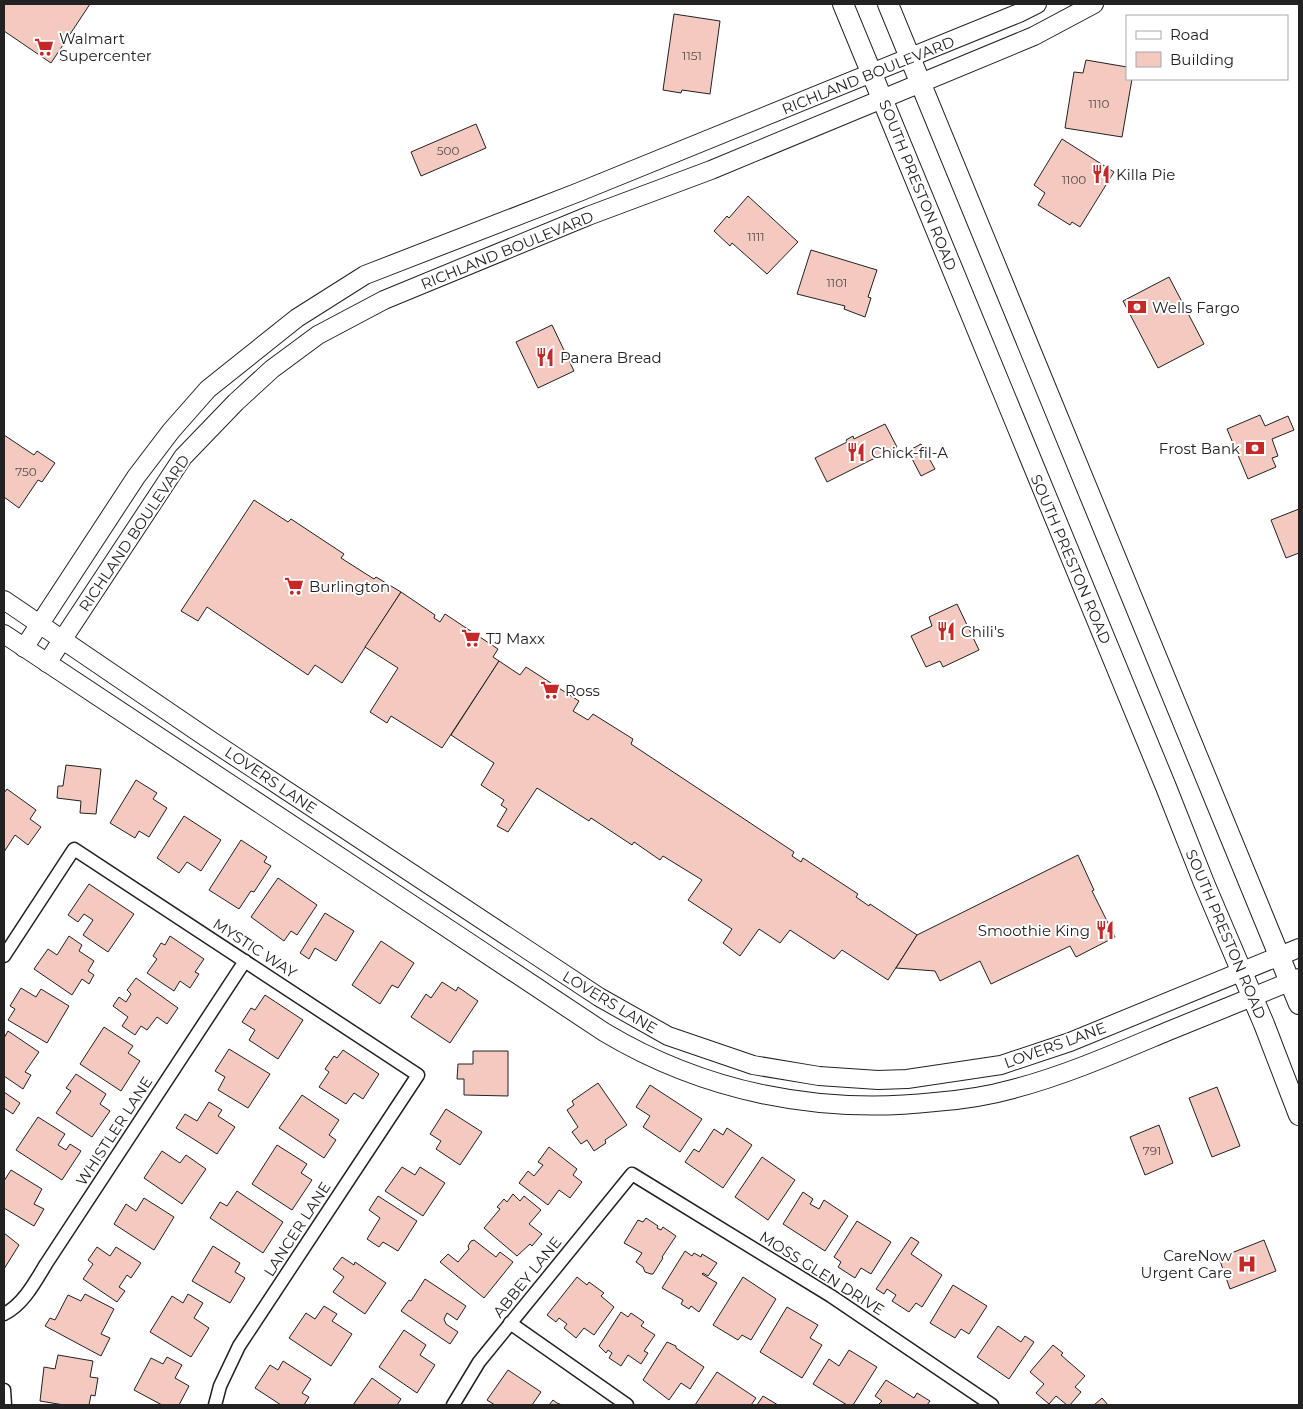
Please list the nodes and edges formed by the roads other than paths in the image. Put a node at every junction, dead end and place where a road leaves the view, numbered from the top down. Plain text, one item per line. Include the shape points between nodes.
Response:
1 (843, 4) edge
2 (888, 4) edge
3 (1037, 4) edge
4 (1094, 4) edge
5 (910, 58) junction
6 (872, 73) junction
7 (920, 84) junction
8 (883, 98) junction
9 (579, 192) junction
10 (588, 216) junction
11 (217, 382) junction
12 (200, 398) junction
13 (236, 402) junction
14 (220, 418) junction
15 (4, 600) edge
16 (40, 625) junction
17 (4, 634) edge
18 (62, 640) junction
19 (24, 648) junction
20 (47, 663) junction
21 (1299, 948) edge
22 (4, 956) edge
23 (1280, 956) junction
24 (245, 961) junction
25 (1241, 971) junction
26 (1294, 980) edge
27 (1252, 996) junction
28 (1299, 1004) edge
29 (418, 1076) joint
30 (1299, 1115) edge
31 (632, 1174) joint
32 (4, 1314) edge
33 (510, 1323) junction
34 (4, 1390) edge
35 (5, 1405) edge
36 (215, 1405) edge
37 (453, 1405) edge
38 (627, 1405) edge
39 (992, 1405) edge

1 - 6 main road, SOUTH PRESTON ROAD
2 - 5 main road
3 - 5 street, RICHLAND BOULEVARD
4 - 7 street, RICHLAND BOULEVARD via 1034,36
5 - 6 street, RICHLAND BOULEVARD
5 - 7 main road
6 - 8 main road, SOUTH PRESTON ROAD
6 - 9 street, RICHLAND BOULEVARD
7 - 8 street, RICHLAND BOULEVARD
7 - 23 main road
8 - 10 street, RICHLAND BOULEVARD via 711,170
8 - 25 main road, SOUTH PRESTON ROAD
9 - 10 street
9 - 11 street, RICHLAND BOULEVARD via 365,275 297,318
10 - 13 street, RICHLAND BOULEVARD via 384,300 351,317 272,369
11 - 12 street, RICHLAND BOULEVARD
11 - 13 street
12 - 14 street
12 - 16 street, RICHLAND BOULEVARD via 136,477
13 - 14 street, RICHLAND BOULEVARD
14 - 18 street, RICHLAND BOULEVARD via 183,457
15 - 16 street, LOVERS LANE
16 - 18 street, LOVERS LANE
16 - 19 street, RICHLAND BOULEVARD
17 - 19 street, LOVERS LANE
18 - 20 street, RICHLAND BOULEVARD
18 - 25 street, LOVERS LANE via 599,997 668,1036 753,1065 819,1076 878,1080 907,1079 1001,1065 1070,1042
19 - 20 street, LOVERS LANE
20 - 27 street, LOVERS LANE via 604,1032 673,1067 734,1089 788,1100 846,1105 906,1106 985,1096 1095,1061
21 - 23 street, LOVERS LANE
22 - 24 street, MYSTIC WAY via 74,849
23 - 25 street, LOVERS LANE
23 - 26 main road
24 - 29 street, MYSTIC WAY
24 - 32 street, WHISTLER LANE via 26,1294
25 - 27 main road, SOUTH PRESTON ROAD
26 - 27 street, LOVERS LANE
26 - 28 main road
27 - 30 main road, SOUTH PRESTON ROAD
29 - 36 street, LANCER LANE via 240,1346 220,1386
31 - 33 street, ABBEY LANE
31 - 39 street, MOSS GLEN DRIVE via 831,1296
33 - 37 street, ABBEY LANE via 479,1362
33 - 38 street
34 - 35 street

